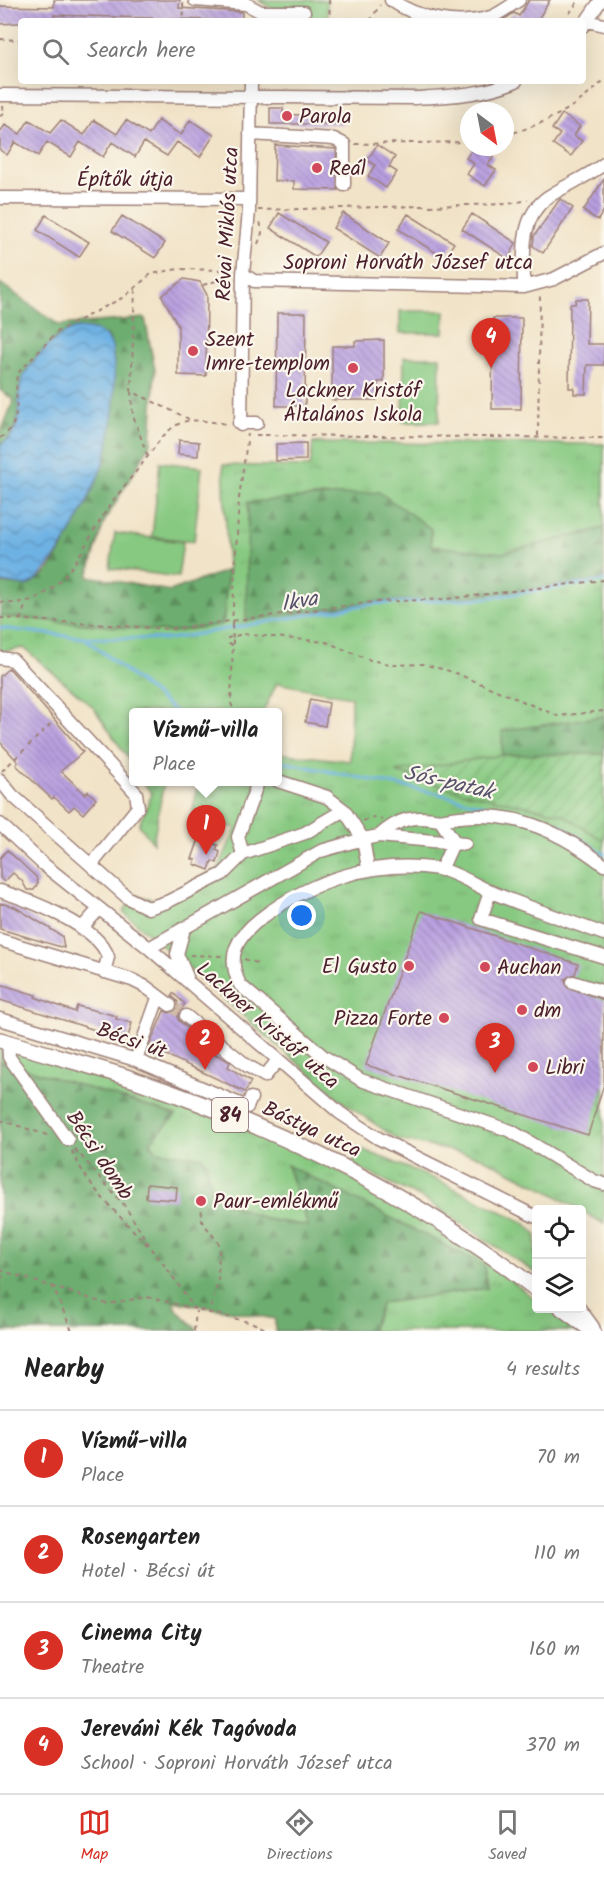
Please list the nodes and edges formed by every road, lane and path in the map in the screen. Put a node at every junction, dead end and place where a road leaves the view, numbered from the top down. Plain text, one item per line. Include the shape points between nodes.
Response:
1 (183, 0) edge
2 (195, 0) edge
3 (329, 0) edge
4 (383, 0) edge
5 (391, 0) edge
6 (519, 0) edge
7 (579, 0) edge
8 (601, 0) edge
9 (304, 12) dead end
10 (184, 18) edge
11 (330, 18) edge
12 (372, 18) edge
13 (439, 18) edge
14 (474, 18) edge
15 (566, 18) edge
16 (586, 22) edge
17 (586, 24) edge
18 (604, 25) edge
19 (0, 39) edge
20 (18, 40) edge
21 (604, 81) edge
22 (251, 84) edge
23 (508, 84) edge
24 (251, 97) junction
25 (1, 101) edge
26 (0, 116) edge
27 (514, 133) edge
28 (250, 134) junction
29 (460, 142) edge
30 (344, 144) junction
31 (604, 164) edge
32 (344, 185) dead end
33 (0, 198) edge
34 (528, 200) dead end
35 (249, 205) junction
36 (602, 258) edge
37 (226, 270) dead end
38 (243, 274) junction
39 (226, 278) dead end
40 (538, 284) junction
41 (202, 285) dead end
42 (524, 287) junction
43 (135, 289) junction
44 (131, 391) junction
45 (190, 420) junction
46 (257, 423) dead end
47 (243, 427) junction
48 (538, 436) junction
49 (0, 438) edge
50 (604, 438) edge
51 (147, 457) junction
52 (604, 580) edge
53 (0, 602) edge
54 (28, 602) junction
55 (0, 618) edge
56 (20, 620) junction
57 (232, 623) junction
58 (233, 645) junction
59 (0, 658) edge
60 (233, 708) edge
61 (604, 711) edge
62 (63, 712) junction
63 (0, 773) edge
64 (0, 780) edge
65 (282, 782) edge
66 (129, 785) edge
67 (130, 786) edge
68 (257, 786) edge
69 (344, 810) junction
70 (440, 820) junction
71 (394, 823) junction
72 (0, 824) edge
73 (354, 825) junction
74 (380, 836) junction
75 (363, 839) junction
76 (460, 842) junction
77 (243, 854) junction
78 (92, 864) junction
79 (604, 865) edge
80 (368, 868) junction
81 (441, 870) junction
82 (0, 891) edge
83 (490, 892) junction
84 (98, 910) junction
85 (81, 929) junction
86 (184, 929) junction
87 (604, 934) edge
88 (0, 940) edge
89 (149, 948) junction
90 (182, 954) dead end
91 (232, 956) junction
92 (604, 957) edge
93 (256, 963) dead end
94 (104, 972) junction
95 (573, 982) dead end
96 (193, 986) junction
97 (604, 993) edge
98 (158, 998) junction
99 (170, 1005) tunnel mouth
100 (186, 1016) tunnel mouth
101 (0, 1019) edge
102 (4, 1041) edge
103 (136, 1060) junction
104 (278, 1060) junction
105 (249, 1103) dead end
106 (0, 1120) edge
107 (68, 1140) junction
108 (604, 1184) edge
109 (201, 1201) dead end
110 (532, 1214) edge
111 (151, 1249) junction
112 (0, 1270) edge
113 (6, 1273) junction
114 (518, 1275) junction
115 (0, 1280) edge
116 (532, 1281) edge
117 (52, 1285) junction
118 (532, 1285) edge
119 (196, 1311) junction
120 (569, 1313) edge
121 (582, 1313) edge
122 (209, 1314) junction
123 (72, 1331) edge
124 (194, 1331) edge
125 (270, 1331) edge
126 (594, 1331) edge

1 - 10 path
2 - 9 street via 246,4 261,12
3 - 11 path
4 - 12 path
5 - 13 street via 422,16
6 - 14 street via 492,16
7 - 15 path
8 - 16 street
17 - 18 street
19 - 20 path
21 - 27 path via 587,98 531,128
22 - 24 street, Révai Miklós utca
23 - 24 street via 463,96
24 - 25 street via 50,96
24 - 28 street, Révai Miklós utca
25 - 26 path via 4,114
28 - 30 street via 334,139
28 - 35 street, Révai Miklós utca
29 - 30 path
30 - 32 street
31 - 42 street via 537,206 524,238
33 - 35 street, Építők útja
34 - 35 path via 508,204
35 - 38 street, Révai Miklós utca
36 - 40 street, Soproni Horváth József utca
37 - 43 path via 178,269 151,274
38 - 42 street, Soproni Horváth József utca via 254,281
38 - 47 street, Révai Miklós utca
39 - 41 path
40 - 42 street, Soproni Horváth József utca
40 - 48 path
43 - 44 path
43 - 49 path via 58,331 31,357 17,374 17,415
44 - 45 path
44 - 51 path via 133,416
45 - 47 path
45 - 51 path via 165,434
46 - 47 street
47 - 48 path via 302,437
47 - 57 path
48 - 50 path
51 - 54 path via 106,511 69,570 58,583
52 - 57 path via 447,599 374,602
53 - 54 path
54 - 56 path
55 - 56 path
56 - 57 path via 170,629
57 - 58 path, bridge
58 - 60 path
58 - 61 path via 228,638 243,634 326,642 370,660 394,665 423,664 453,672 558,716
59 - 62 street via 13,660
62 - 63 path
62 - 66 street
64 - 78 street
65 - 69 street via 327,797
67 - 78 street via 136,793 138,807
68 - 77 street via 238,837
69 - 73 street
69 - 77 street via 305,833
70 - 71 street via 422,816
70 - 76 street
70 - 79 street via 483,815 522,820 553,831
71 - 73 path via 373,817
71 - 74 street
72 - 84 street, Lackner Kristóf utca
73 - 75 street
74 - 75 street
74 - 76 street
75 - 80 street
75 - 86 street via 321,851
76 - 81 street
77 - 78 street via 223,874 148,908 128,898
80 - 81 street
80 - 91 street via 326,882 276,907 252,925
81 - 83 street
82 - 85 street via 53,912
83 - 87 street
83 - 92 street via 481,919
84 - 85 street
84 - 89 street, Lackner Kristóf utca
85 - 94 street via 106,950 108,963
86 - 89 street
86 - 96 street via 177,954
88 - 94 street
89 - 96 street, Lackner Kristóf utca
90 - 91 path
91 - 93 path
91 - 108 street via 232,970 240,985 323,1056 361,1080 511,1131
94 - 98 street via 139,984
95 - 97 street
96 - 104 street, Lackner Kristóf utca
98 - 99 street
98 - 103 street
100 - 104 street via 246,1065 266,1076
101 - 103 street, Bécsi út
102 - 107 street, Bécsi domb via 9,1057
102 - 114 main road, Bástya utca / 84 via 133,1079 279,1136 412,1203
103 - 105 street, Bécsi út
104 - 110 street, Lackner Kristóf utca via 355,1125
106 - 107 path
107 - 111 path via 124,1205
107 - 111 path, Bécsi domb via 80,1168 101,1196
109 - 122 path via 202,1221 219,1244 218,1281
111 - 119 path, Bécsi domb
112 - 113 path
113 - 115 path
113 - 117 path
114 - 116 street
114 - 118 main road, 84
117 - 119 path via 107,1304 147,1297
117 - 123 path
119 - 122 path
119 - 124 path
120 - 126 main road
121 - 126 street
122 - 125 path via 253,1323

